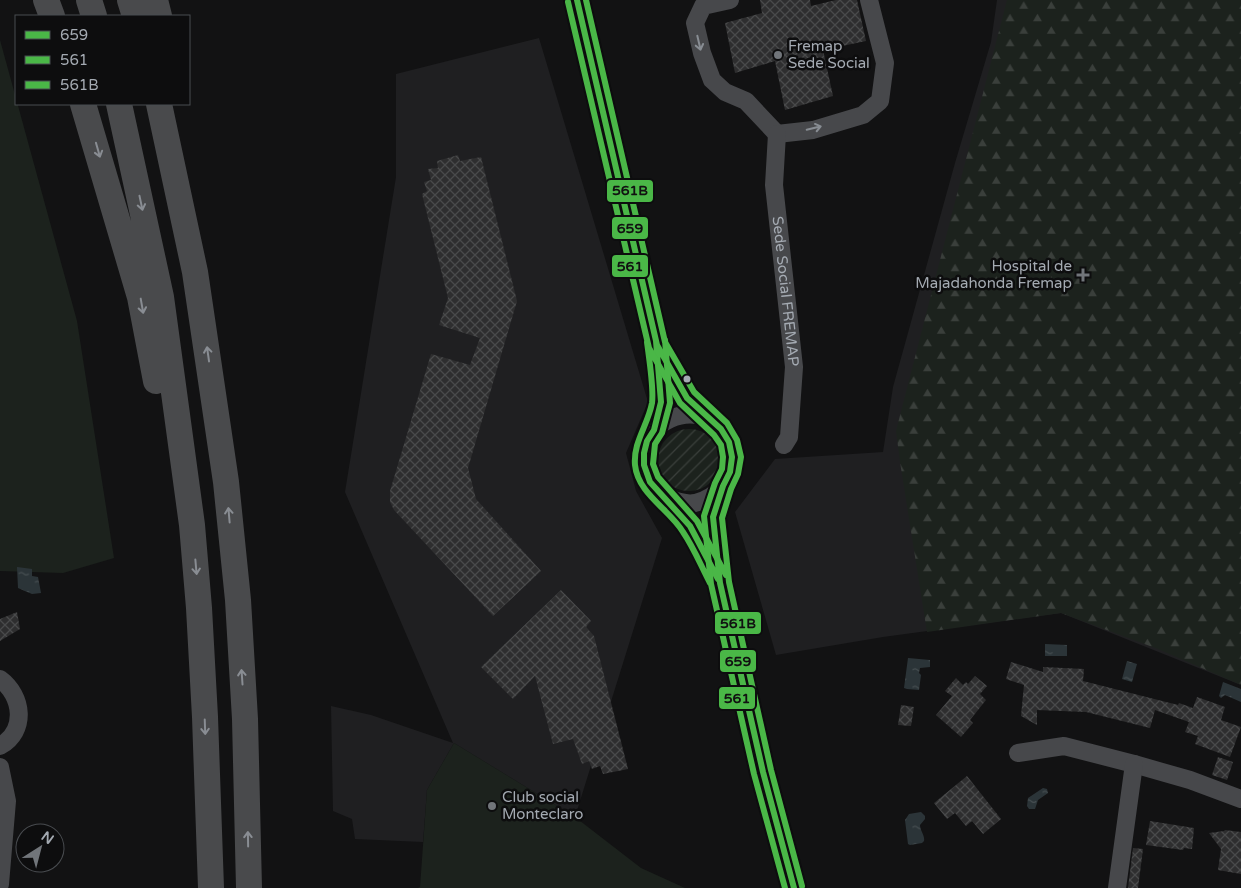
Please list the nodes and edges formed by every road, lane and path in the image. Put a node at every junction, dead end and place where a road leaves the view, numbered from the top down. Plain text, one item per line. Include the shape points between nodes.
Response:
1 (46, 0) edge
2 (89, 0) edge
3 (130, 0) edge
4 (155, 0) edge
5 (577, 0) edge
6 (730, 0) edge
7 (869, 0) edge
8 (52, 15) edge
9 (94, 15) edge
10 (135, 15) edge
11 (159, 15) edge
12 (83, 105) edge
13 (119, 105) edge
14 (159, 105) edge
15 (177, 105) edge
16 (778, 134) junction
17 (195, 272) junction
18 (657, 345) junction
19 (709, 419) junction
20 (654, 430) junction
21 (784, 445) dead end
22 (723, 486) junction
23 (662, 495) junction
24 (192, 525) junction
25 (720, 583) junction
26 (0, 679) edge
27 (0, 746) edge
28 (1018, 753) dead end
29 (1134, 764) junction
30 (0, 767) edge
31 (1241, 799) edge
32 (0, 884) edge
33 (211, 888) edge
34 (249, 888) edge
35 (794, 888) edge
36 (1117, 888) edge

1 - 8 highway
2 - 9 highway
3 - 10 highway
4 - 11 highway
5 - 18 street
6 -> 16 street via 704,6 695,23 702,53 712,80 725,92 746,101
16 -> 7 street via 813,130 863,115 880,101 885,63
12 -> 24 highway via 140,297 162,416
13 -> 24 highway via 161,297
14 - 17 highway
15 - 17 highway
16 - 21 street, Sede Social FREMAP via 774,185 794,367 789,437
34 -> 17 highway via 238,600 226,482
18 - 19 street via 687,398
18 - 20 street via 661,402
19 - 20 street via 679,415 665,420
19 - 22 street via 729,442 730,472
20 - 23 street via 647,441 644,466 650,482
22 - 23 street via 710,497 694,503 678,502
22 - 25 street via 713,517
23 - 25 street via 690,526
24 -> 33 highway via 204,697
25 - 35 street via 763,772
26 - 27 street via 15,695 19,708 14,734
28 - 29 street via 1064,746
29 - 31 street
29 - 36 street
30 - 32 street via 7,801

